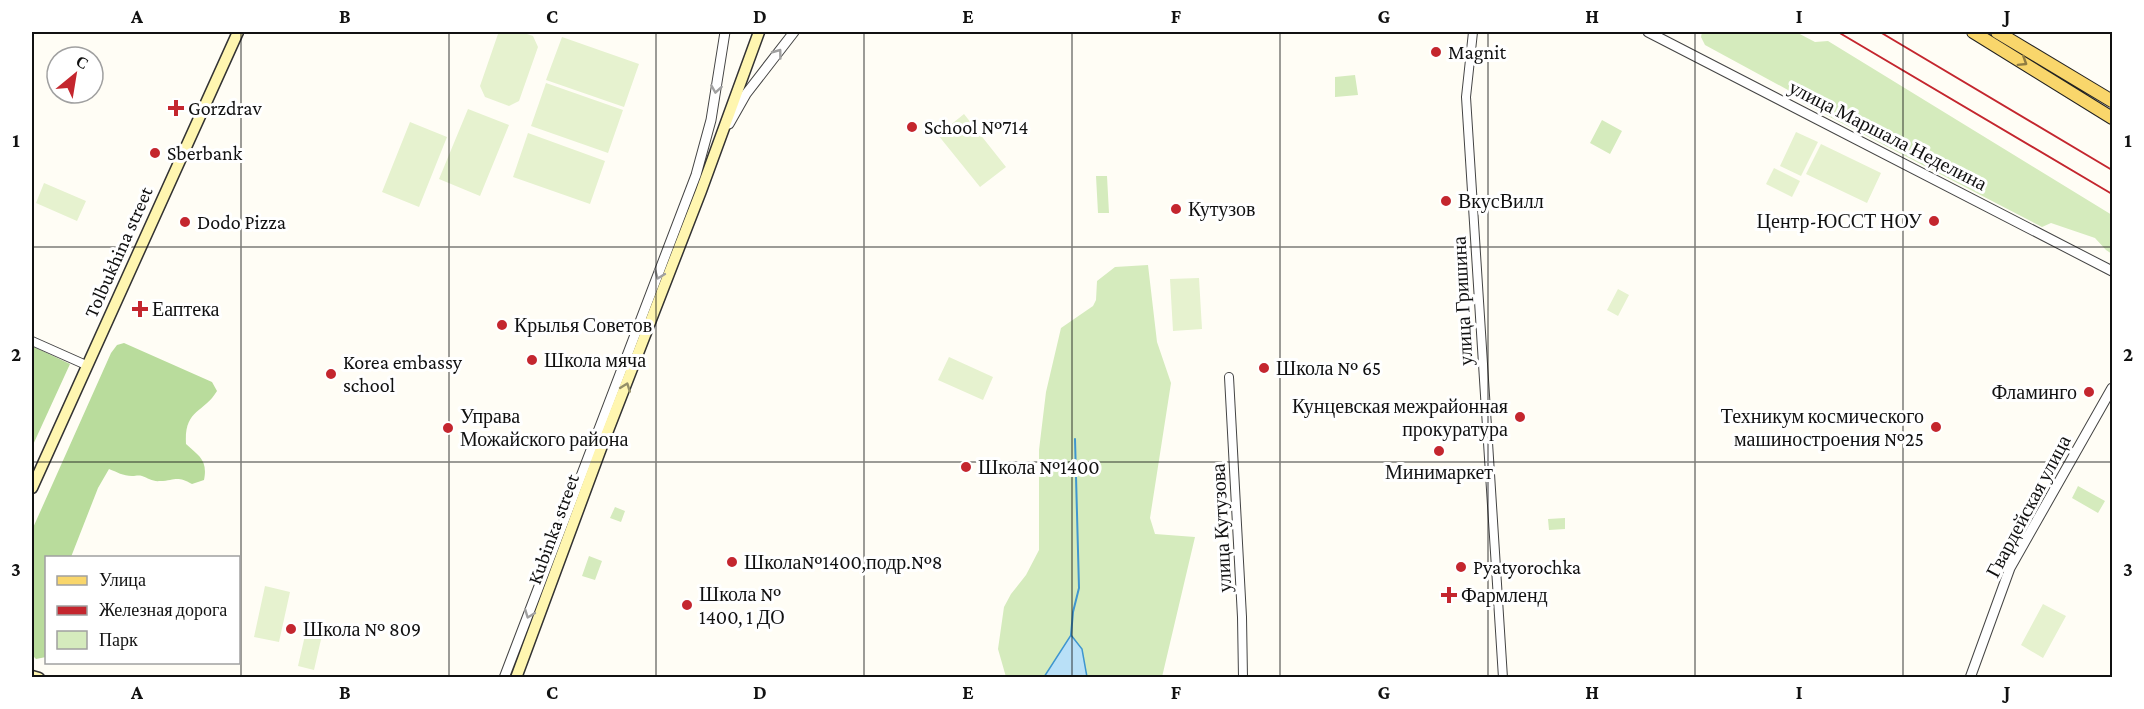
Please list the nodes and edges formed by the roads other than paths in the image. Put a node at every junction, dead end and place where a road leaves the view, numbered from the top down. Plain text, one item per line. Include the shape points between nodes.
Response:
1 (238, 32) edge
2 (725, 32) edge
3 (759, 32) edge
4 (794, 32) edge
5 (1473, 32) edge
6 (1648, 32) edge
7 (1973, 32) edge
8 (1997, 32) edge
9 (2112, 101) edge
10 (2112, 118) edge
11 (714, 156) junction
12 (2112, 270) edge
13 (32, 341) edge
14 (86, 365) junction
15 (1229, 377) dead end
16 (2112, 388) edge
17 (32, 488) edge
18 (32, 676) edge
19 (39, 678) edge
20 (504, 678) edge
21 (516, 678) edge
22 (1243, 678) edge
23 (1503, 678) edge
24 (1970, 678) edge

1 - 14 main road, Tolbukhina street
2 -> 20 street via 711,120 696,175
3 - 11 main road
11 -> 4 street via 746,94
5 - 23 street, улица Гришина via 1466,97
6 - 12 street, улица Маршала Неделина
7 -> 10 main road
8 - 9 main road
21 -> 11 main road
13 - 14 street
14 - 17 main road, Tolbukhina street
15 - 22 street, улица Кутузова
16 - 24 street, Гвардейская улица via 2010,568
18 - 19 main road

